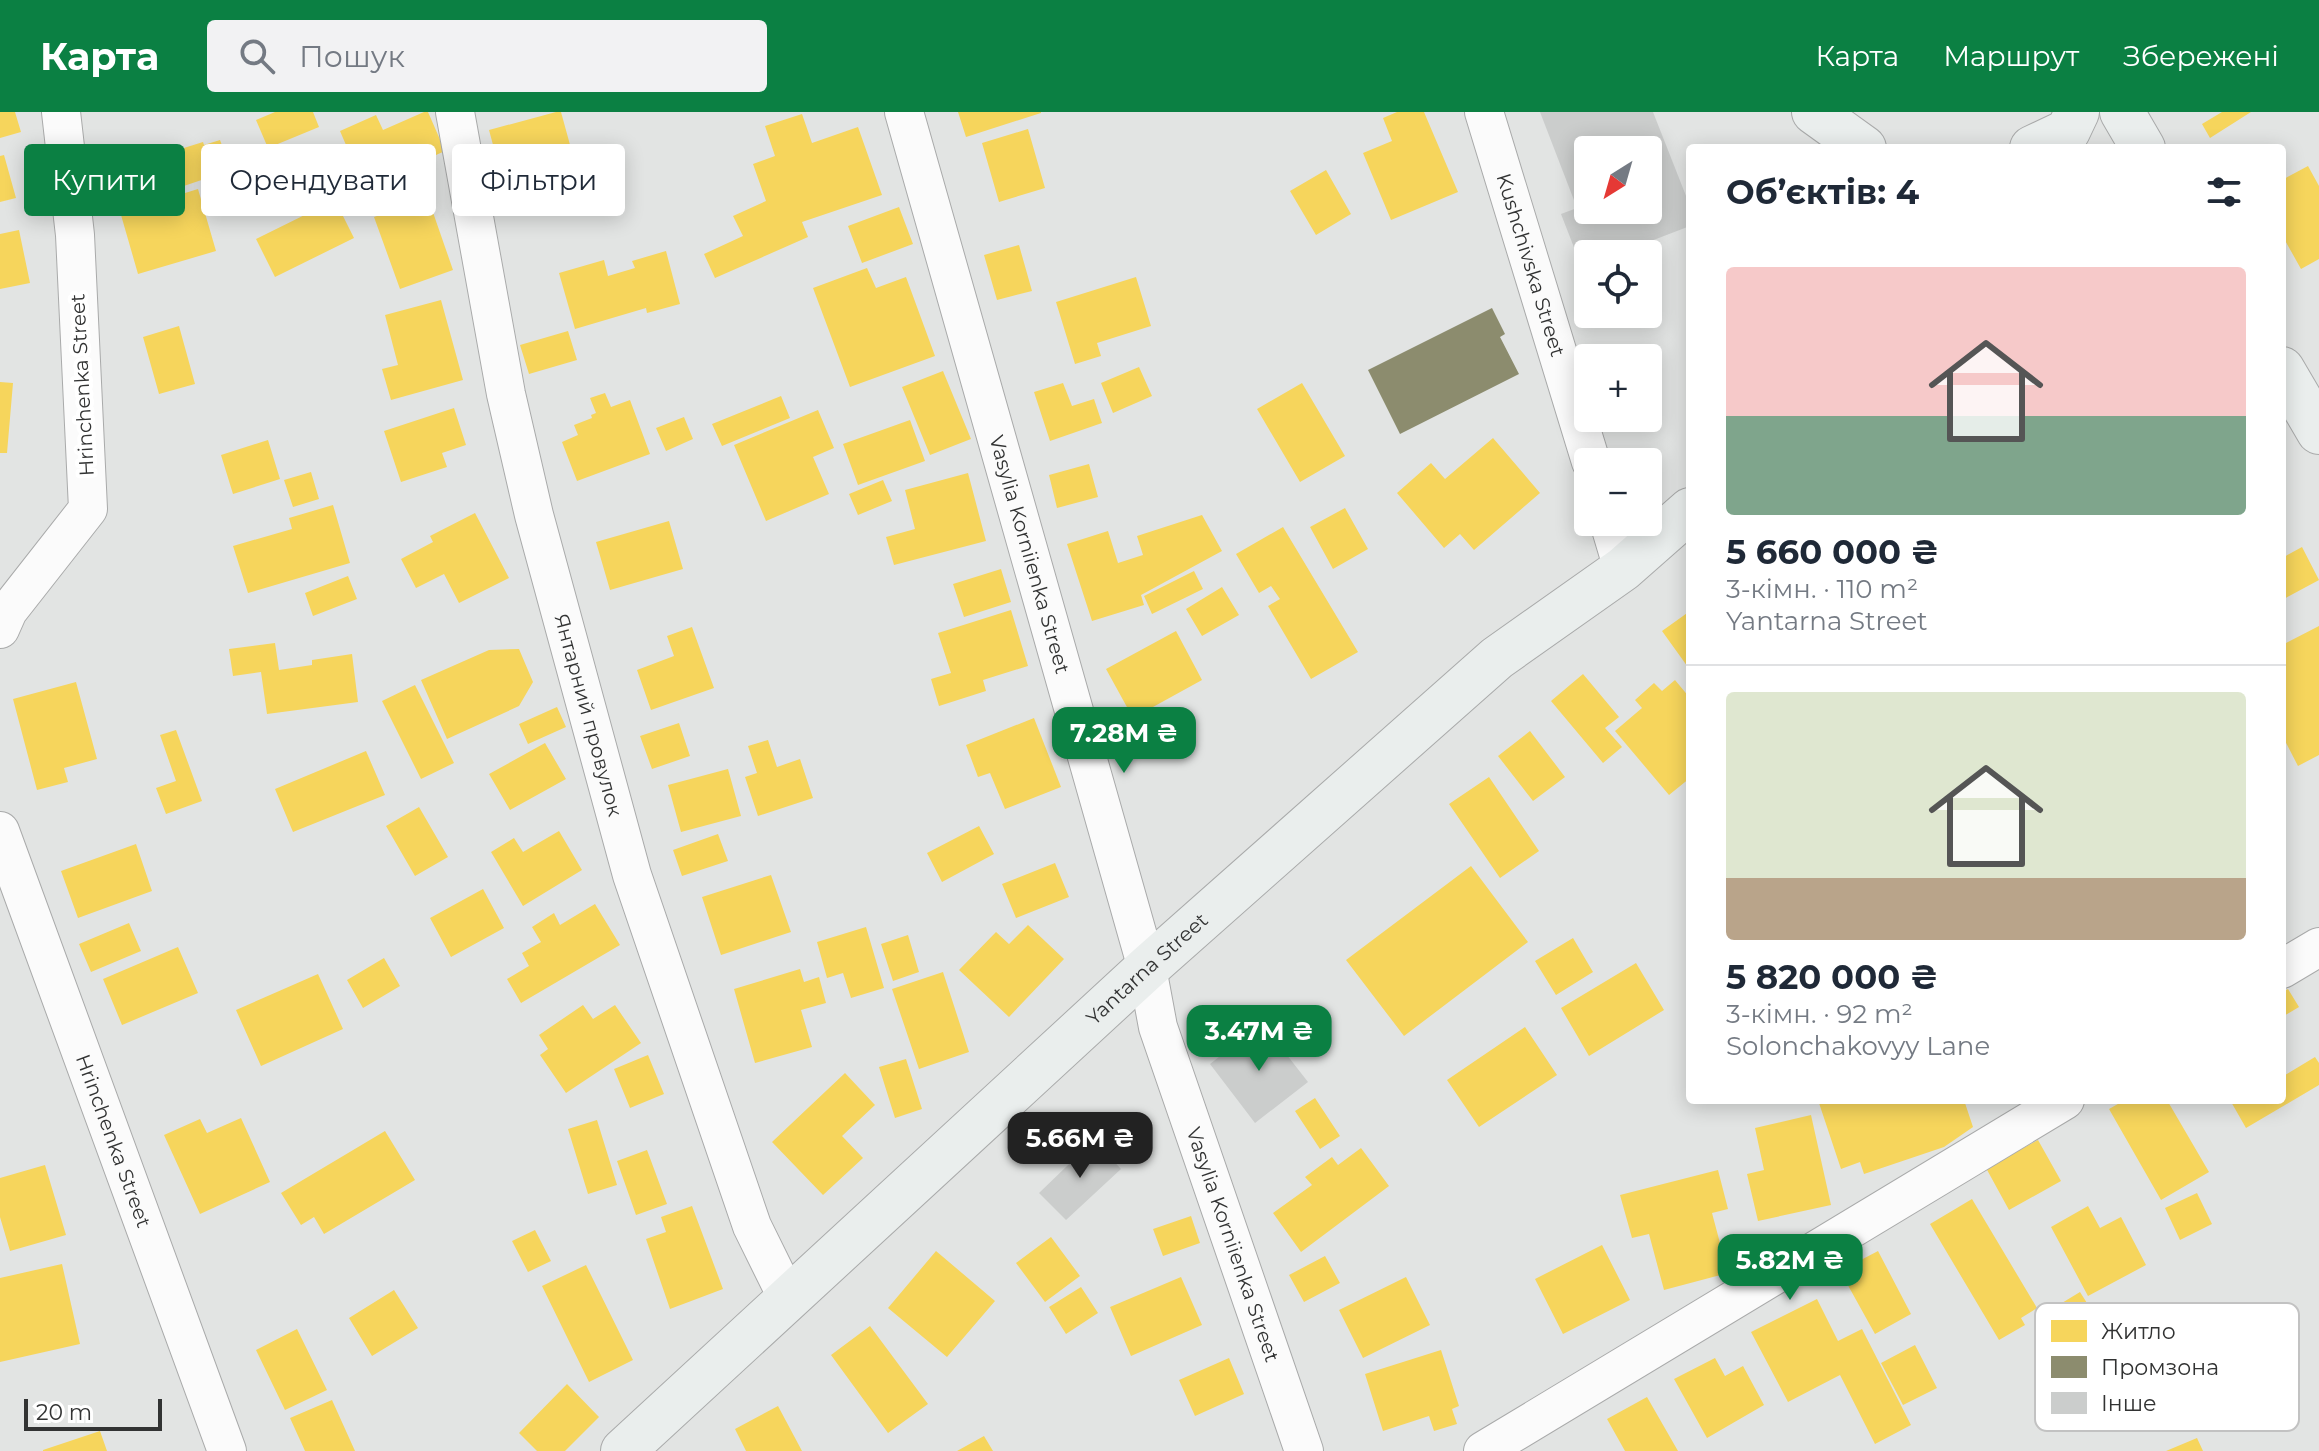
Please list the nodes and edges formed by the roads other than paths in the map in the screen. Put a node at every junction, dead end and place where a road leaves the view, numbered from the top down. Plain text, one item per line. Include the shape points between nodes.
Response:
1 (61, 112) edge
2 (455, 112) edge
3 (904, 112) edge
4 (1484, 112) edge
5 (1804, 112) edge
6 (1814, 112) edge
7 (2077, 112) edge
8 (2122, 112) edge
9 (1811, 144) edge
10 (1858, 144) edge
11 (2040, 144) edge
12 (2141, 144) edge
13 (2286, 376) edge
14 (2319, 432) edge
15 (1587, 448) edge
16 (1686, 514) edge
17 (1613, 536) edge
18 (1623, 569) junction
19 (0, 629) edge
20 (0, 831) edge
21 (2319, 947) edge
22 (2286, 967) edge
23 (1147, 968) junction
24 (2058, 1104) edge
25 (788, 1299) junction
26 (227, 1451) edge
27 (623, 1451) edge
28 (1304, 1451) edge
29 (1483, 1451) edge

1 - 19 street, Hrinchenka Street via 75,235 88,509 8,611
2 - 25 street, Янтарний провулок via 506,394 534,515 632,875 752,1226
3 - 23 street, Vasylia Korniienka Street
4 - 15 street, Kushchivska Street
5 - 9 main road
6 - 10 main road
7 - 11 main road via 2068,131
8 - 12 main road
13 - 14 main road
16 - 18 main road, Yantarna Street
17 - 18 street
18 - 23 main road, Yantarna Street via 1497,658
20 - 26 street, Hrinchenka Street
21 - 22 street
23 - 25 main road, Yantarna Street
23 - 28 street, Vasylia Korniienka Street via 1158,1027
24 - 29 street
25 - 27 main road, Yantarna Street

